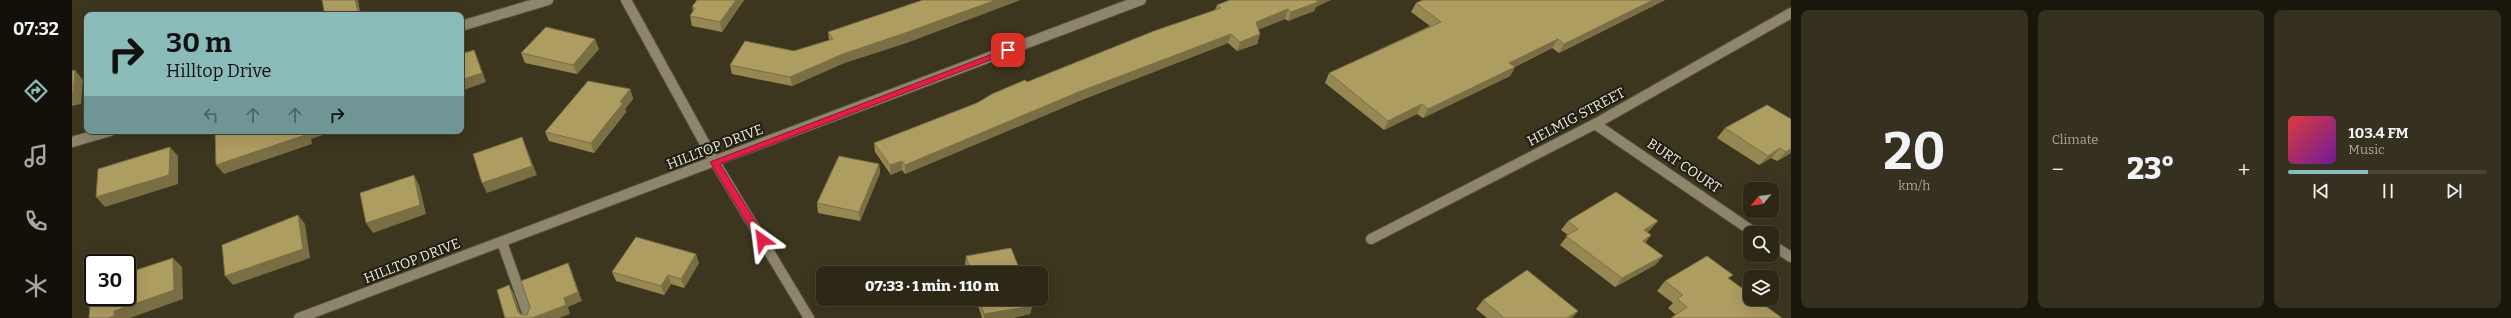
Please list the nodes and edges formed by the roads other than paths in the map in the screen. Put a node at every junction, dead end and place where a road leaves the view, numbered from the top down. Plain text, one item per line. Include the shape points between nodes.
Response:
1 (548, 0) edge
2 (626, 0) edge
3 (1141, 0) edge
4 (1791, 14) edge
5 (464, 25) edge
6 (1595, 124) junction
7 (100, 134) edge
8 (72, 142) edge
9 (715, 162) junction
10 (1745, 226) edge
11 (1371, 239) dead end
12 (502, 242) junction
13 (1779, 249) edge
14 (1791, 258) edge
15 (299, 318) edge
16 (529, 318) edge
17 (809, 318) edge

1 - 5 street
2 - 9 street
3 - 9 street, HILLTOP DRIVE
4 - 6 street, HELMIG STREET
6 - 10 street, BURT COURT
6 - 11 street, HELMIG STREET
7 - 8 street
9 - 12 street, HILLTOP DRIVE
9 - 17 street
12 - 15 street, HILLTOP DRIVE
12 - 16 street
13 - 14 street

